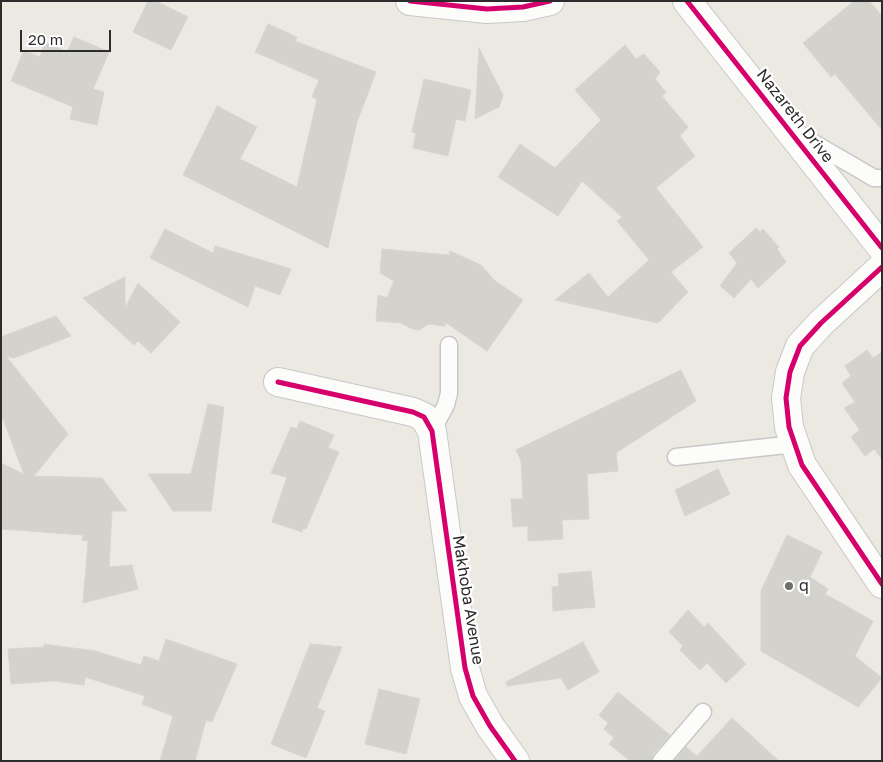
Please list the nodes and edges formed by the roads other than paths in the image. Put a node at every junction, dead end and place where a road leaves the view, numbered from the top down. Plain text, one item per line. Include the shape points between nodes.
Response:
1 (410, 1) edge
2 (550, 1) edge
3 (687, 1) edge
4 (789, 129) junction
5 (882, 178) edge
6 (882, 248) edge
7 (882, 267) edge
8 (449, 345) dead end
9 (278, 382) dead end
10 (432, 431) junction
11 (795, 444) junction
12 (676, 457) dead end
13 (882, 584) edge
14 (703, 712) dead end
15 (516, 761) edge
16 (662, 761) edge

1 - 2 street via 487,10 523,8
3 - 4 street, Nazareth Drive
4 - 5 lane via 874,178
4 - 6 street, Nazareth Drive
7 - 11 street via 800,346 790,372 786,398 788,427
8 - 10 lane via 449,393
9 - 10 street via 413,412 424,418
10 - 15 street, Makhoba Avenue via 465,668 473,696
11 - 12 lane
11 - 13 street via 802,464
14 - 16 lane

